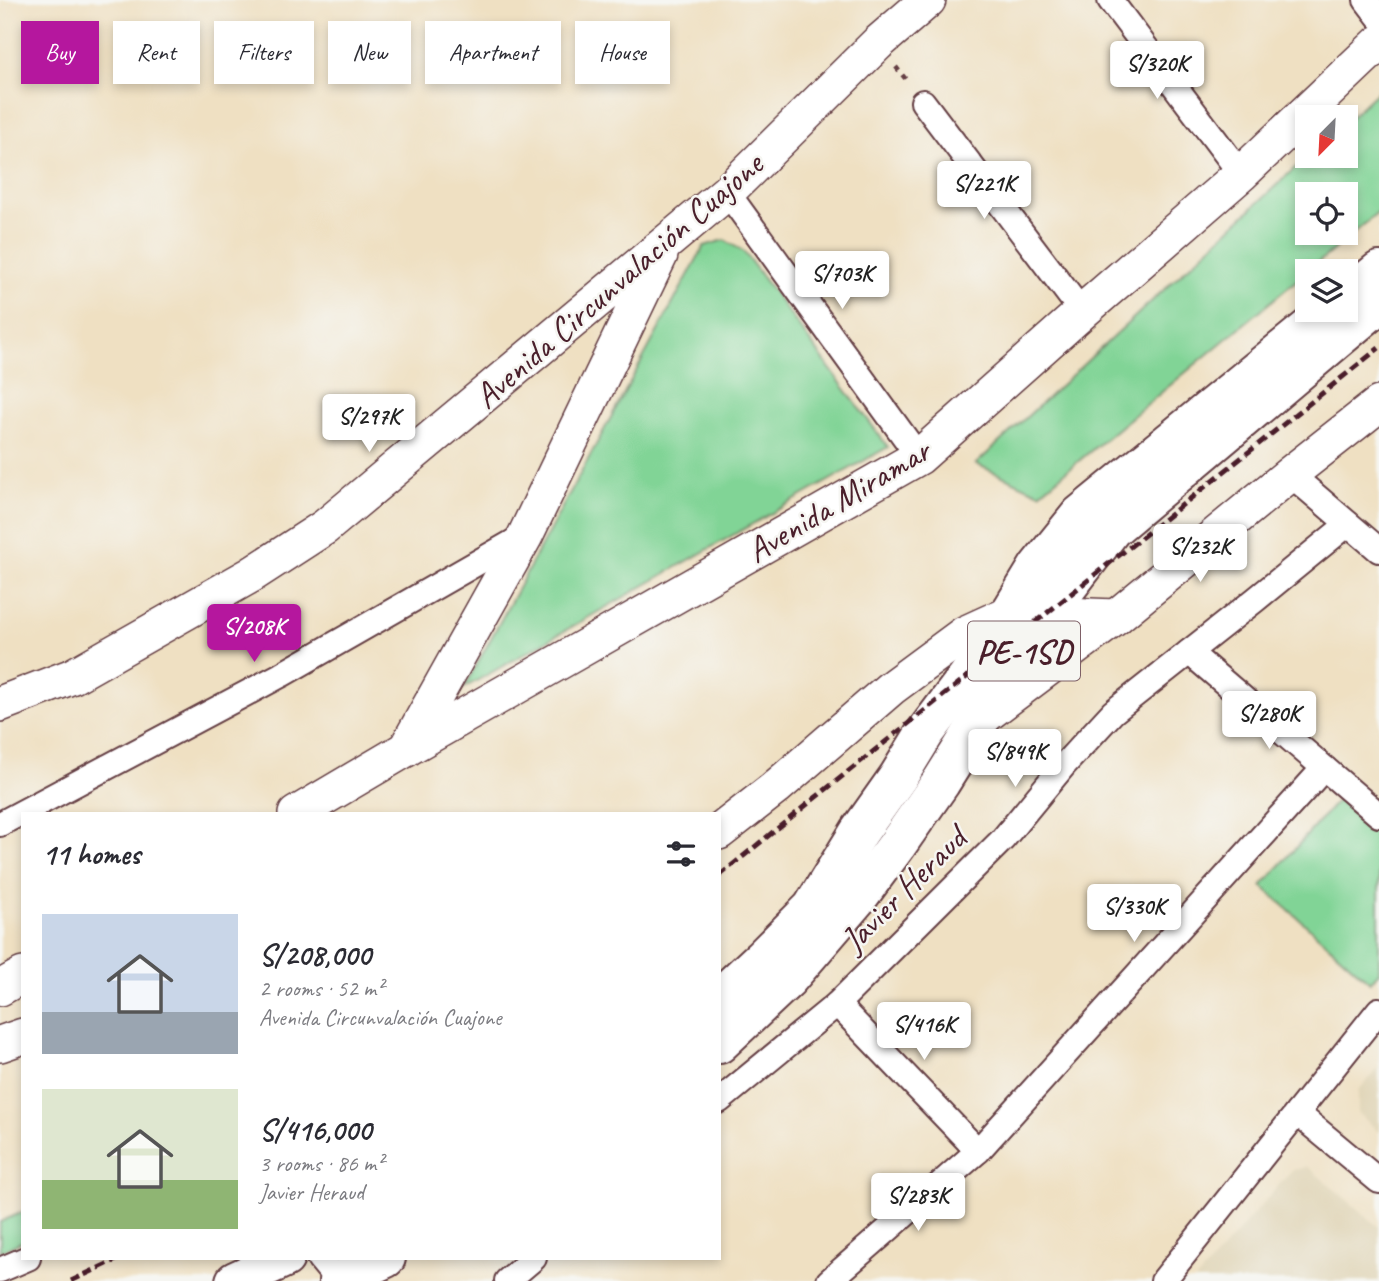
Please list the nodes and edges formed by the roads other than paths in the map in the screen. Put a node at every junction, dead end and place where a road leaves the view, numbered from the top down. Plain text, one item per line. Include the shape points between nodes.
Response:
1 (928, 0) edge
2 (1110, 0) edge
3 (1366, 0) edge
4 (1379, 17) edge
5 (1379, 43) edge
6 (923, 102) road end
7 (1241, 174) junction
8 (727, 192) junction
9 (665, 245) junction
10 (1379, 271) edge
11 (1358, 288) edge
12 (1379, 304) edge
13 (1082, 312) junction
14 (1316, 322) edge
15 (1379, 404) edge
16 (919, 457) junction
17 (1290, 474) junction
18 (1348, 524) junction
19 (525, 536) junction
20 (1379, 550) edge
21 (1028, 614) junction
22 (1116, 617) junction
23 (1189, 652) junction
24 (0, 704) edge
25 (984, 716) junction
26 (406, 748) junction
27 (1324, 768) junction
28 (23, 812) edge
29 (299, 812) edge
30 (21, 813) edge
31 (1379, 815) edge
32 (0, 824) edge
33 (721, 830) edge
34 (21, 976) edge
35 (0, 988) edge
36 (721, 996) edge
37 (837, 1003) junction
38 (1379, 1010) edge
39 (21, 1037) edge
40 (721, 1042) edge
41 (0, 1044) edge
42 (721, 1099) edge
43 (1297, 1113) junction
44 (978, 1151) junction
45 (1379, 1181) edge
46 (23, 1260) edge
47 (281, 1260) edge
48 (321, 1260) edge
49 (382, 1260) edge
50 (532, 1260) edge
51 (0, 1270) edge
52 (235, 1281) edge
53 (338, 1281) edge
54 (507, 1281) edge
55 (829, 1281) edge
56 (1163, 1281) edge

1 - 8 main road, Avenida Circunvalación Cuajone
2 - 7 street
3 - 4 street
5 - 7 main road, Avenida Miramar
6 - 13 street
7 - 13 main road, Avenida Miramar
8 - 9 main road, Avenida Circunvalación Cuajone
8 - 16 street
9 - 19 main road
9 - 24 main road, Avenida Circunvalación Cuajone via 325,527 251,575 73,676
10 - 11 highway
12 - 21 highway, PE-1SD via 1112,529
13 - 16 main road, Avenida Miramar
14 - 21 highway, PE-1SD via 1080,515 1038,567
15 - 17 main road
16 - 26 main road, Avenida Miramar
17 - 18 street
17 - 22 main road
18 - 20 street
18 - 23 street, Javier Heraud
19 - 26 main road
19 - 28 street via 281,675
21 - 22 main road
21 - 25 highway, PE-1SD
21 - 33 main road via 964,634 891,688
21 - 36 highway, PE-1SD via 968,676 925,733 812,908
22 - 25 main road
23 - 27 street
23 - 37 street, Javier Heraud via 1113,712 1003,839
25 - 40 highway, PE-1SD via 860,895 787,980
26 - 29 main road, Avenida Miramar
27 - 31 street
27 - 44 street
30 - 32 street
34 - 35 main road
37 - 42 street, Javier Heraud
37 - 44 street
38 - 43 street
39 - 41 main road
43 - 45 street
43 - 56 street
44 - 55 street
46 - 51 street
47 - 52 highway
48 - 53 street
49 - 53 highway
50 - 54 street

